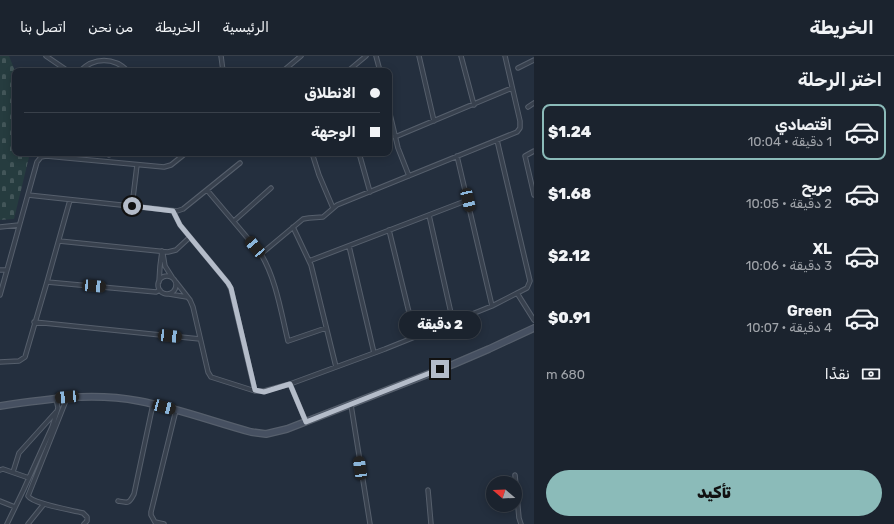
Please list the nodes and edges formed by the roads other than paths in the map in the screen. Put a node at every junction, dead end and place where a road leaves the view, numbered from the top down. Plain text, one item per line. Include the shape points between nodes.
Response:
1 (46, 56) edge
2 (221, 56) edge
3 (301, 56) edge
4 (366, 56) edge
5 (376, 56) edge
6 (419, 56) edge
7 (461, 56) edge
8 (505, 56) edge
9 (100, 58) edge
10 (534, 60) edge
11 (64, 68) edge
12 (84, 68) edge
13 (124, 68) edge
14 (223, 68) edge
15 (287, 68) edge
16 (352, 68) edge
17 (379, 68) edge
18 (518, 68) dead end
19 (512, 88) junction
20 (534, 103) edge
21 (474, 105) junction
22 (528, 107) dead end
23 (434, 121) junction
24 (392, 124) edge
25 (395, 137) junction
26 (497, 140) junction
27 (534, 152) edge
28 (183, 156) edge
29 (313, 156) edge
30 (360, 156) edge
31 (457, 156) junction
32 (240, 163) dead end
33 (137, 166) junction
34 (409, 176) junction
35 (271, 188) dead end
36 (207, 190) junction
37 (370, 192) junction
38 (534, 193) edge
39 (28, 195) junction
40 (70, 200) junction
41 (468, 200) junction
42 (132, 206) junction
43 (333, 208) junction
44 (173, 211) junction
45 (429, 214) junction
46 (234, 221) junction
47 (19, 225) junction
48 (0, 227) edge
49 (293, 227) junction
50 (389, 230) junction
51 (190, 237) junction
52 (59, 241) junction
53 (349, 246) junction
54 (162, 251) junction
55 (261, 254) junction
56 (309, 262) junction
57 (0, 270) edge
58 (7, 270) junction
59 (172, 278) junction
60 (47, 282) junction
61 (159, 282) junction
62 (176, 282) junction
63 (160, 290) junction
64 (517, 293) junction
65 (167, 294) junction
66 (0, 295) edge
67 (187, 297) junction
68 (492, 306) junction
69 (534, 320) edge
70 (34, 322) junction
71 (453, 322) junction
72 (326, 328) junction
73 (534, 328) edge
74 (415, 337) junction
75 (200, 339) junction
76 (374, 353) junction
77 (0, 362) edge
78 (336, 367) junction
79 (290, 384) junction
80 (255, 390) junction
81 (67, 397) junction
82 (56, 398) junction
83 (154, 404) junction
84 (351, 405) junction
85 (0, 406) edge
86 (176, 410) junction
87 (57, 411) junction
88 (306, 422) junction
89 (0, 470) edge
90 (13, 472) junction
91 (515, 475) dead end
92 (29, 478) junction
93 (428, 490) dead end
94 (0, 501) edge
95 (118, 501) dead end
96 (44, 504) junction
97 (15, 507) junction
98 (155, 523) edge
99 (7, 524) edge
100 (28, 524) edge
101 (84, 524) edge
102 (164, 524) edge
103 (370, 524) edge
104 (431, 524) edge
105 (520, 524) edge

1 - 11 street
2 - 14 street
3 - 15 street
4 - 16 street
5 - 17 street
6 - 23 street
7 - 21 street
8 - 19 street
9 - 12 street
9 - 13 street via 113,61
10 - 18 street
19 - 21 street
19 - 26 street via 520,128 517,132
20 - 22 street
21 - 23 street
23 - 25 street
24 - 25 street
25 - 34 street
26 - 31 street
26 - 64 street via 530,281 527,288
27 - 38 street via 525,156
28 - 33 street via 166,167
29 - 43 street
30 - 37 street
31 - 34 street
31 - 41 street
32 - 36 street
33 - 39 street via 44,156 37,162
33 - 42 street
34 - 37 street
35 - 46 street
36 - 44 street via 183,209
36 - 46 street
37 - 43 street
39 - 40 street
39 - 47 street
40 - 42 street
40 - 52 street
41 - 45 street
41 - 68 street
42 - 44 street
43 - 49 street via 323,217 306,218
44 - 51 street
45 - 50 street
45 - 71 street
46 - 55 street
47 - 48 street
47 - 58 street
49 - 55 street
49 - 56 street
50 - 53 street
50 - 74 street
51 - 54 street via 173,251
51 - 80 street via 231,288
52 - 54 street
52 - 60 street
53 - 56 street
53 - 76 street
54 - 59 street via 165,266
54 - 61 street
55 - 72 street via 273,283 288,340
56 - 72 street
57 - 58 street
58 - 66 street
59 - 61 street via 164,276
59 - 62 street
60 - 63 street via 156,292
60 - 70 street
61 - 63 street
62 - 65 street via 174,290
62 - 67 street
63 - 65 street
64 - 68 street
64 - 69 street
65 - 67 street
67 - 75 street via 194,307
68 - 71 street
70 - 75 street
70 - 77 street via 23,359
71 - 74 street
72 - 78 street
73 - 84 street
74 - 76 street
75 - 80 street via 211,377
76 - 78 street
78 - 79 street
79 - 80 street via 264,392
79 - 88 street
81 - 82 street
81 - 83 street via 125,399
81 - 96 street via 28,496
82 - 85 street
82 - 87 street
83 - 86 street
83 - 95 street via 134,494 131,501
84 - 88 street
84 - 103 street
86 - 88 street via 258,434 272,433
86 - 98 street via 151,512
87 - 90 street via 19,453
87 - 92 street
89 - 90 street
90 - 92 street
91 - 105 street
92 - 97 street
93 - 104 street
94 - 97 street
96 - 100 street
96 - 101 street via 83,513 87,517
97 - 99 street
98 - 102 street

